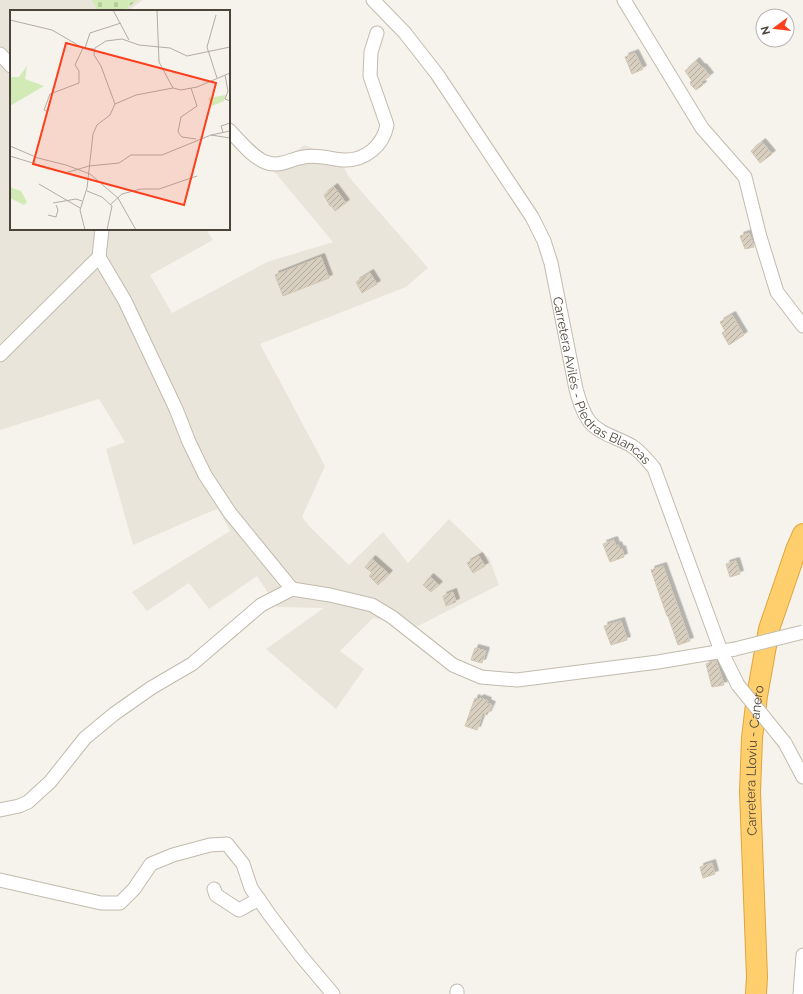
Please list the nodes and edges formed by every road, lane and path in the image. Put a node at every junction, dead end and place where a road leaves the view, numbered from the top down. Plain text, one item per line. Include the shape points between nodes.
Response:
1 (373, 0) edge
2 (624, 0) edge
3 (377, 33) dead end
4 (0, 54) edge
5 (10, 65) edge
6 (230, 131) edge
7 (102, 230) edge
8 (99, 257) junction
9 (803, 326) edge
10 (0, 355) edge
11 (803, 534) edge
12 (292, 589) junction
13 (803, 632) edge
14 (721, 651) junction
15 (803, 777) edge
16 (0, 810) edge
17 (0, 880) edge
18 (214, 889) dead end
19 (259, 899) junction
20 (803, 955) edge
21 (333, 994) edge
22 (756, 994) edge
23 (800, 994) edge

1 - 14 street, Carretera Avilés - Piedras Blancas via 405,33 437,74 532,217 551,263 581,408 589,422 631,446 654,468
2 - 9 street via 702,128 745,176 777,292
3 - 6 street via 371,52 370,76 388,125 386,134 373,151 345,160 304,156 276,165 254,155
4 - 5 street
7 - 8 street
8 - 10 street
8 - 12 street via 125,301 206,475 230,513
11 - 22 highway, Carretera Lloviu - Canero via 769,629 752,738 750,792
12 - 14 street via 372,605 392,617 453,665 481,677 517,680 658,662
12 - 16 street via 261,605 192,664 114,714 85,738 50,782 28,802
13 - 14 street, bridge
14 - 15 street, Carretera Avilés - Piedras Blancas, bridge via 738,685 785,743
17 - 19 street via 101,903 120,903 134,889 151,864 210,845 227,844 243,864 251,888
18 - 19 street via 216,895 239,910
19 - 21 street
20 - 23 street

